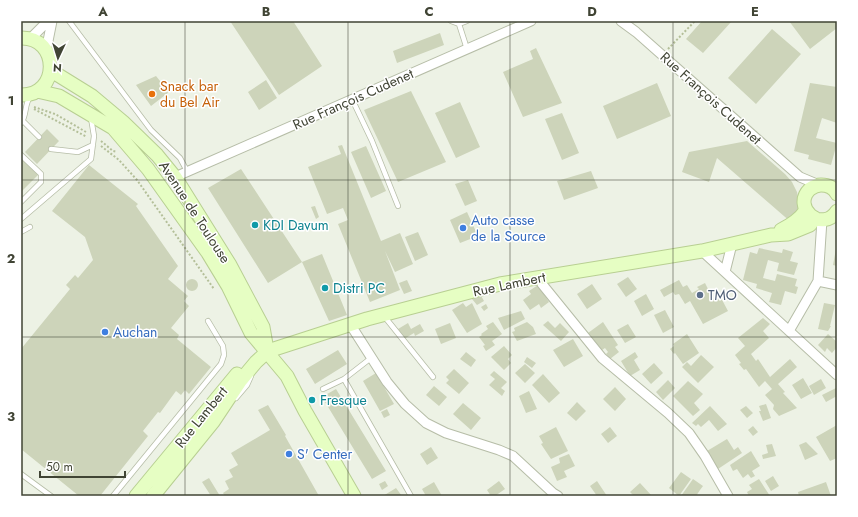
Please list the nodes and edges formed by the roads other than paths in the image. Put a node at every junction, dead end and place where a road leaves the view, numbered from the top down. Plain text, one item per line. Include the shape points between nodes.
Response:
1 (48, 21) edge
2 (52, 21) edge
3 (69, 21) edge
4 (451, 21) edge
5 (467, 21) edge
6 (531, 21) edge
7 (620, 21) edge
8 (459, 24) junction
9 (25, 39) edge
10 (467, 49) junction
11 (46, 51) junction
12 (50, 70) junction
13 (30, 93) edge
14 (352, 99) junction
15 (91, 115) junction
16 (22, 122) edge
17 (39, 137) dead end
18 (93, 141) junction
19 (51, 149) dead end
20 (21, 155) edge
21 (148, 168) junction
22 (187, 171) junction
23 (175, 177) junction
24 (800, 177) junction
25 (831, 188) edge
26 (21, 202) edge
27 (398, 206) dead end
28 (822, 213) edge
29 (21, 219) edge
30 (30, 227) dead end
31 (21, 232) edge
32 (732, 244) junction
33 (702, 251) junction
34 (725, 272) junction
35 (540, 277) junction
36 (818, 281) junction
37 (837, 285) edge
38 (384, 315) junction
39 (208, 321) dead end
40 (350, 324) junction
41 (789, 331) junction
42 (268, 351) junction
43 (371, 358) junction
44 (256, 362) junction
45 (837, 375) edge
46 (433, 377) dead end
47 (344, 379) junction
48 (323, 389) dead end
49 (21, 474) edge
50 (51, 496) edge
51 (113, 496) edge
52 (136, 496) edge
53 (153, 496) edge
54 (354, 496) edge
55 (411, 496) edge
56 (558, 496) edge
57 (728, 496) edge

1 - 9 street
2 - 11 street
3 - 22 lane via 151,130 180,158
4 - 8 lane
5 - 8 lane
6 - 10 street, Rue François Cudenet
7 - 24 street, Rue François Cudenet via 662,54
8 - 10 lane
9 - 11 main road via 36,42
10 - 14 street, Rue François Cudenet
11 - 12 main road via 50,57
12 - 13 main road via 45,84
12 - 23 main road, Avenue de Toulouse via 92,96 118,118 158,154
13 - 15 main road, Avenue de Toulouse via 59,96
13 - 16 lane
14 - 22 street, Rue François Cudenet
14 - 27 lane
15 - 18 lane
15 - 21 main road, Avenue de Toulouse via 113,128
16 - 17 lane
18 - 19 lane via 78,152
18 - 29 lane via 91,159
20 - 26 lane via 41,174 41,182
21 - 23 main road via 160,177
21 - 42 main road, Avenue de Toulouse via 208,253 251,333
22 - 23 street, Rue François Cudenet
23 - 42 main road, Avenue de Toulouse via 237,278 263,327
24 - 25 street, Rue François Cudenet
24 - 28 street
25 - 28 main road, Rue Lambert via 813,187 808,191
28 - 32 main road, Rue Lambert via 810,226 799,231
28 - 36 street
30 - 31 lane
32 - 33 main road, Rue Lambert
32 - 34 street
33 - 34 street
33 - 35 main road, Rue Lambert
34 - 41 street
35 - 38 main road, Rue Lambert via 500,284
35 - 57 street via 542,284 602,358 689,433
36 - 37 street
36 - 41 street
38 - 40 main road, Rue Lambert
38 - 46 lane
39 - 51 lane via 223,346 221,364
40 - 42 main road, Rue Lambert
40 - 43 street
41 - 45 street
42 - 44 main road, Rue Lambert
42 - 54 main road, Avenue de Toulouse via 287,376
43 - 47 lane
43 - 56 street via 405,404 426,423 446,433 513,456
44 - 52 main road, Rue Lambert via 235,375
44 - 53 main road, Rue Lambert via 213,422
47 - 48 lane
47 - 55 lane
49 - 50 lane

